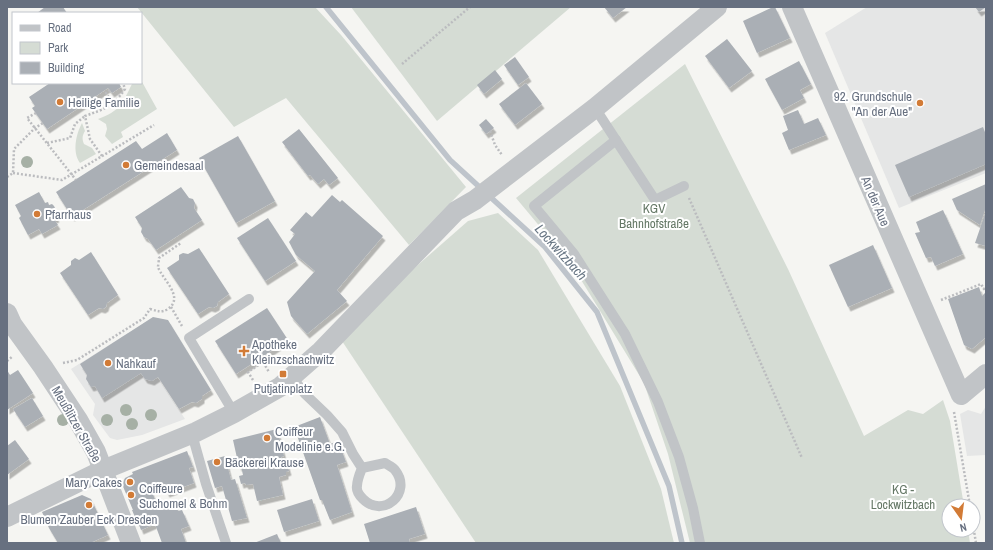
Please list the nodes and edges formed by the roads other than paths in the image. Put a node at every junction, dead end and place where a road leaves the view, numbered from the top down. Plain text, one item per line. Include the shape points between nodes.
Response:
1 (717, 7) edge
2 (792, 7) edge
3 (595, 108) junction
4 (616, 140) junction
5 (684, 186) road end
6 (249, 299) dead end
7 (7, 313) edge
8 (986, 374) edge
9 (292, 377) junction
10 (234, 413) junction
11 (192, 434) junction
12 (362, 468) junction
13 (103, 470) junction
14 (7, 517) edge
15 (131, 543) edge
16 (226, 543) edge
17 (700, 543) edge

1 - 3 street
2 - 8 street, An der Aue via 962,395
3 - 4 lane
3 - 9 street via 476,200 456,211 321,351
4 - 5 lane via 655,200
4 - 17 lane via 534,206 574,254 625,334 658,402 679,457
6 - 10 lane via 189,338
7 - 13 street, Meußlitzer Straße via 78,420
9 - 10 street via 275,390
9 - 12 lane via 342,432
10 - 11 street
11 - 13 street
11 - 16 lane
12 - 12 lane via 385,463 395,469 401,482 396,500 387,505 376,506 359,496 356,487
13 - 14 street
13 - 15 street, Meußlitzer Straße

